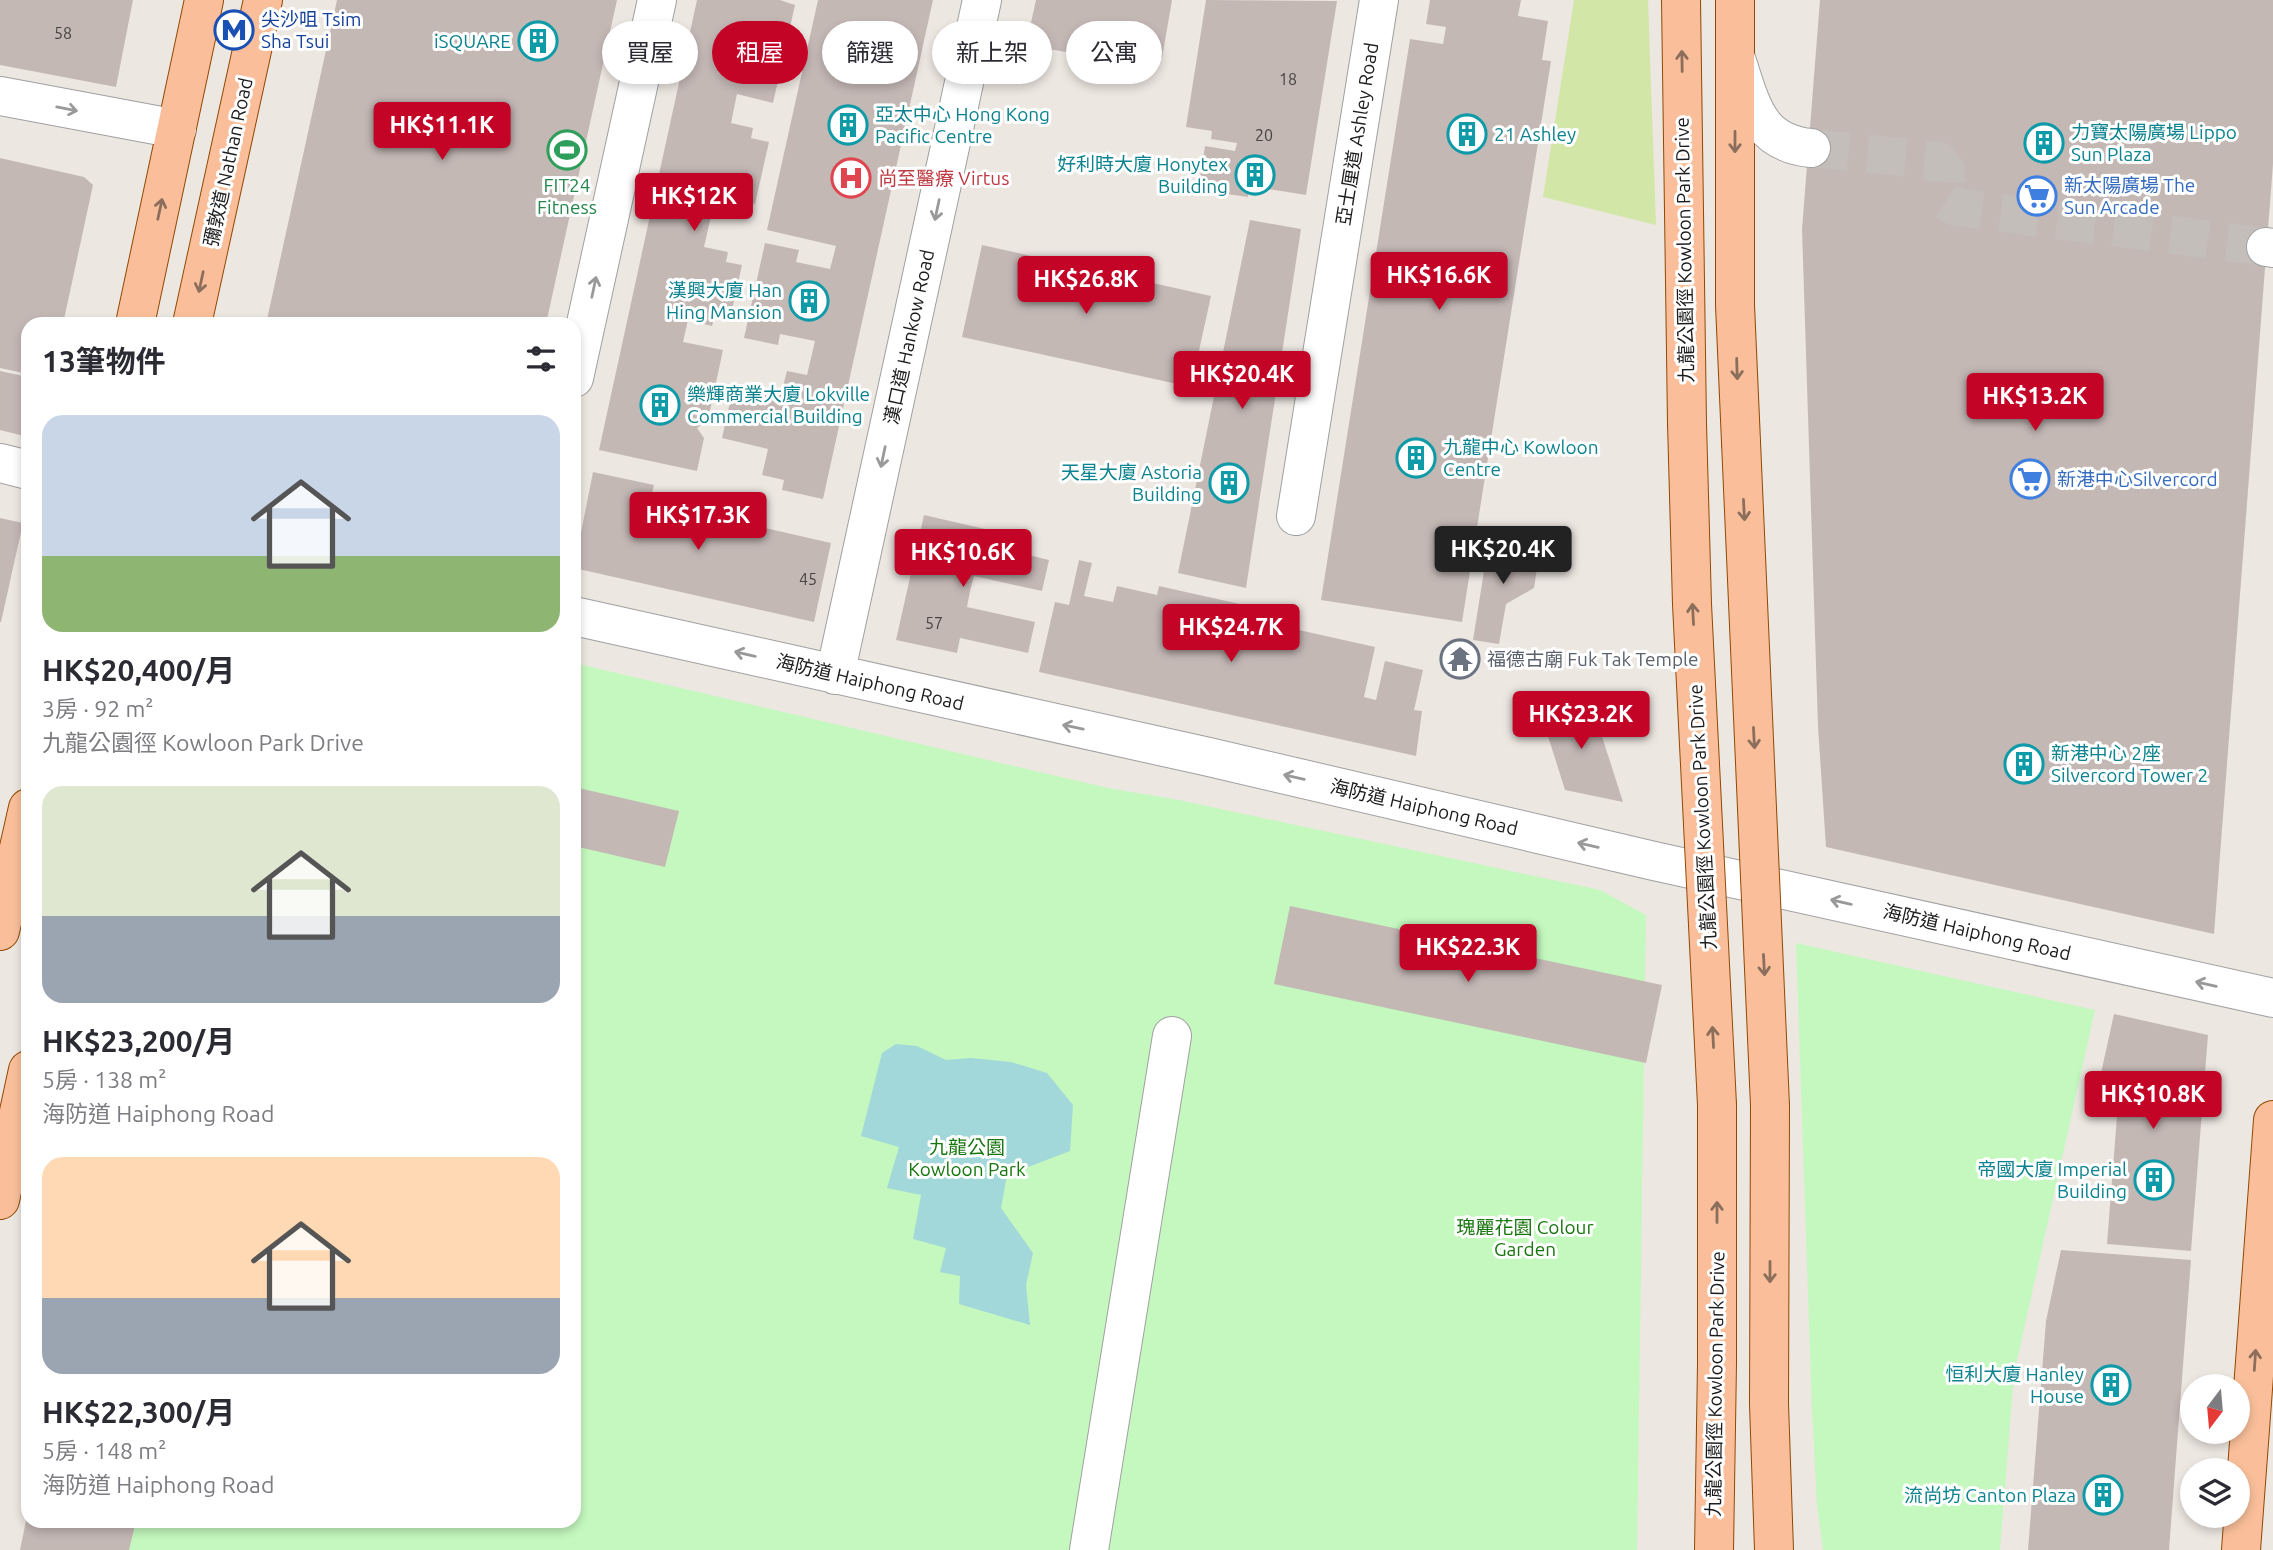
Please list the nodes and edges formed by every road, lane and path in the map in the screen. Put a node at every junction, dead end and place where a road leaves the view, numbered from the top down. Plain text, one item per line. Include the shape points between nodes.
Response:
1 (204, 0) edge
2 (263, 0) edge
3 (657, 0) edge
4 (982, 0) edge
5 (1379, 0) edge
6 (1681, 0) edge
7 (1735, 0) edge
8 (1735, 57) junction
9 (0, 96) edge
10 (177, 129) junction
11 (1811, 148) tunnel mouth
12 (137, 317) edge
13 (194, 317) edge
14 (581, 346) edge
15 (0, 463) edge
16 (21, 468) edge
17 (1296, 516) dead end
18 (581, 618) edge
19 (835, 675) junction
20 (21, 832) edge
21 (4, 891) edge
22 (0, 931) edge
23 (2273, 998) edge
24 (1172, 1036) dead end
25 (21, 1102) edge
26 (2273, 1120) edge
27 (0, 1200) edge
28 (1773, 1485) junction
29 (1089, 1550) edge
30 (1714, 1550) edge
31 (1774, 1550) edge
32 (1785, 1550) edge
33 (2241, 1550) edge

1 - 10 main road
2 -> 13 main road, 彌敦道 Nathan Road
14 -> 3 street
4 -> 19 street, 漢口道 Hankow Road
5 - 17 street, 亞士厘道 Ashley Road
30 -> 6 main road, 九龍公園徑 Kowloon Park Drive, bridge via 1717,1105 1692,604
7 - 8 main road
8 - 11 street via 1761,122 1792,146
8 -> 28 main road, bridge via 1735,305 1770,1106
9 -> 10 street
12 -> 10 main road
15 - 16 street
19 -> 18 street, 海防道 Haiphong Road
23 -> 19 street, 海防道 Haiphong Road
20 - 21 main road
21 - 22 main road
24 - 29 street
25 - 27 main road
33 -> 26 main road
28 - 31 main road
28 - 32 main road

